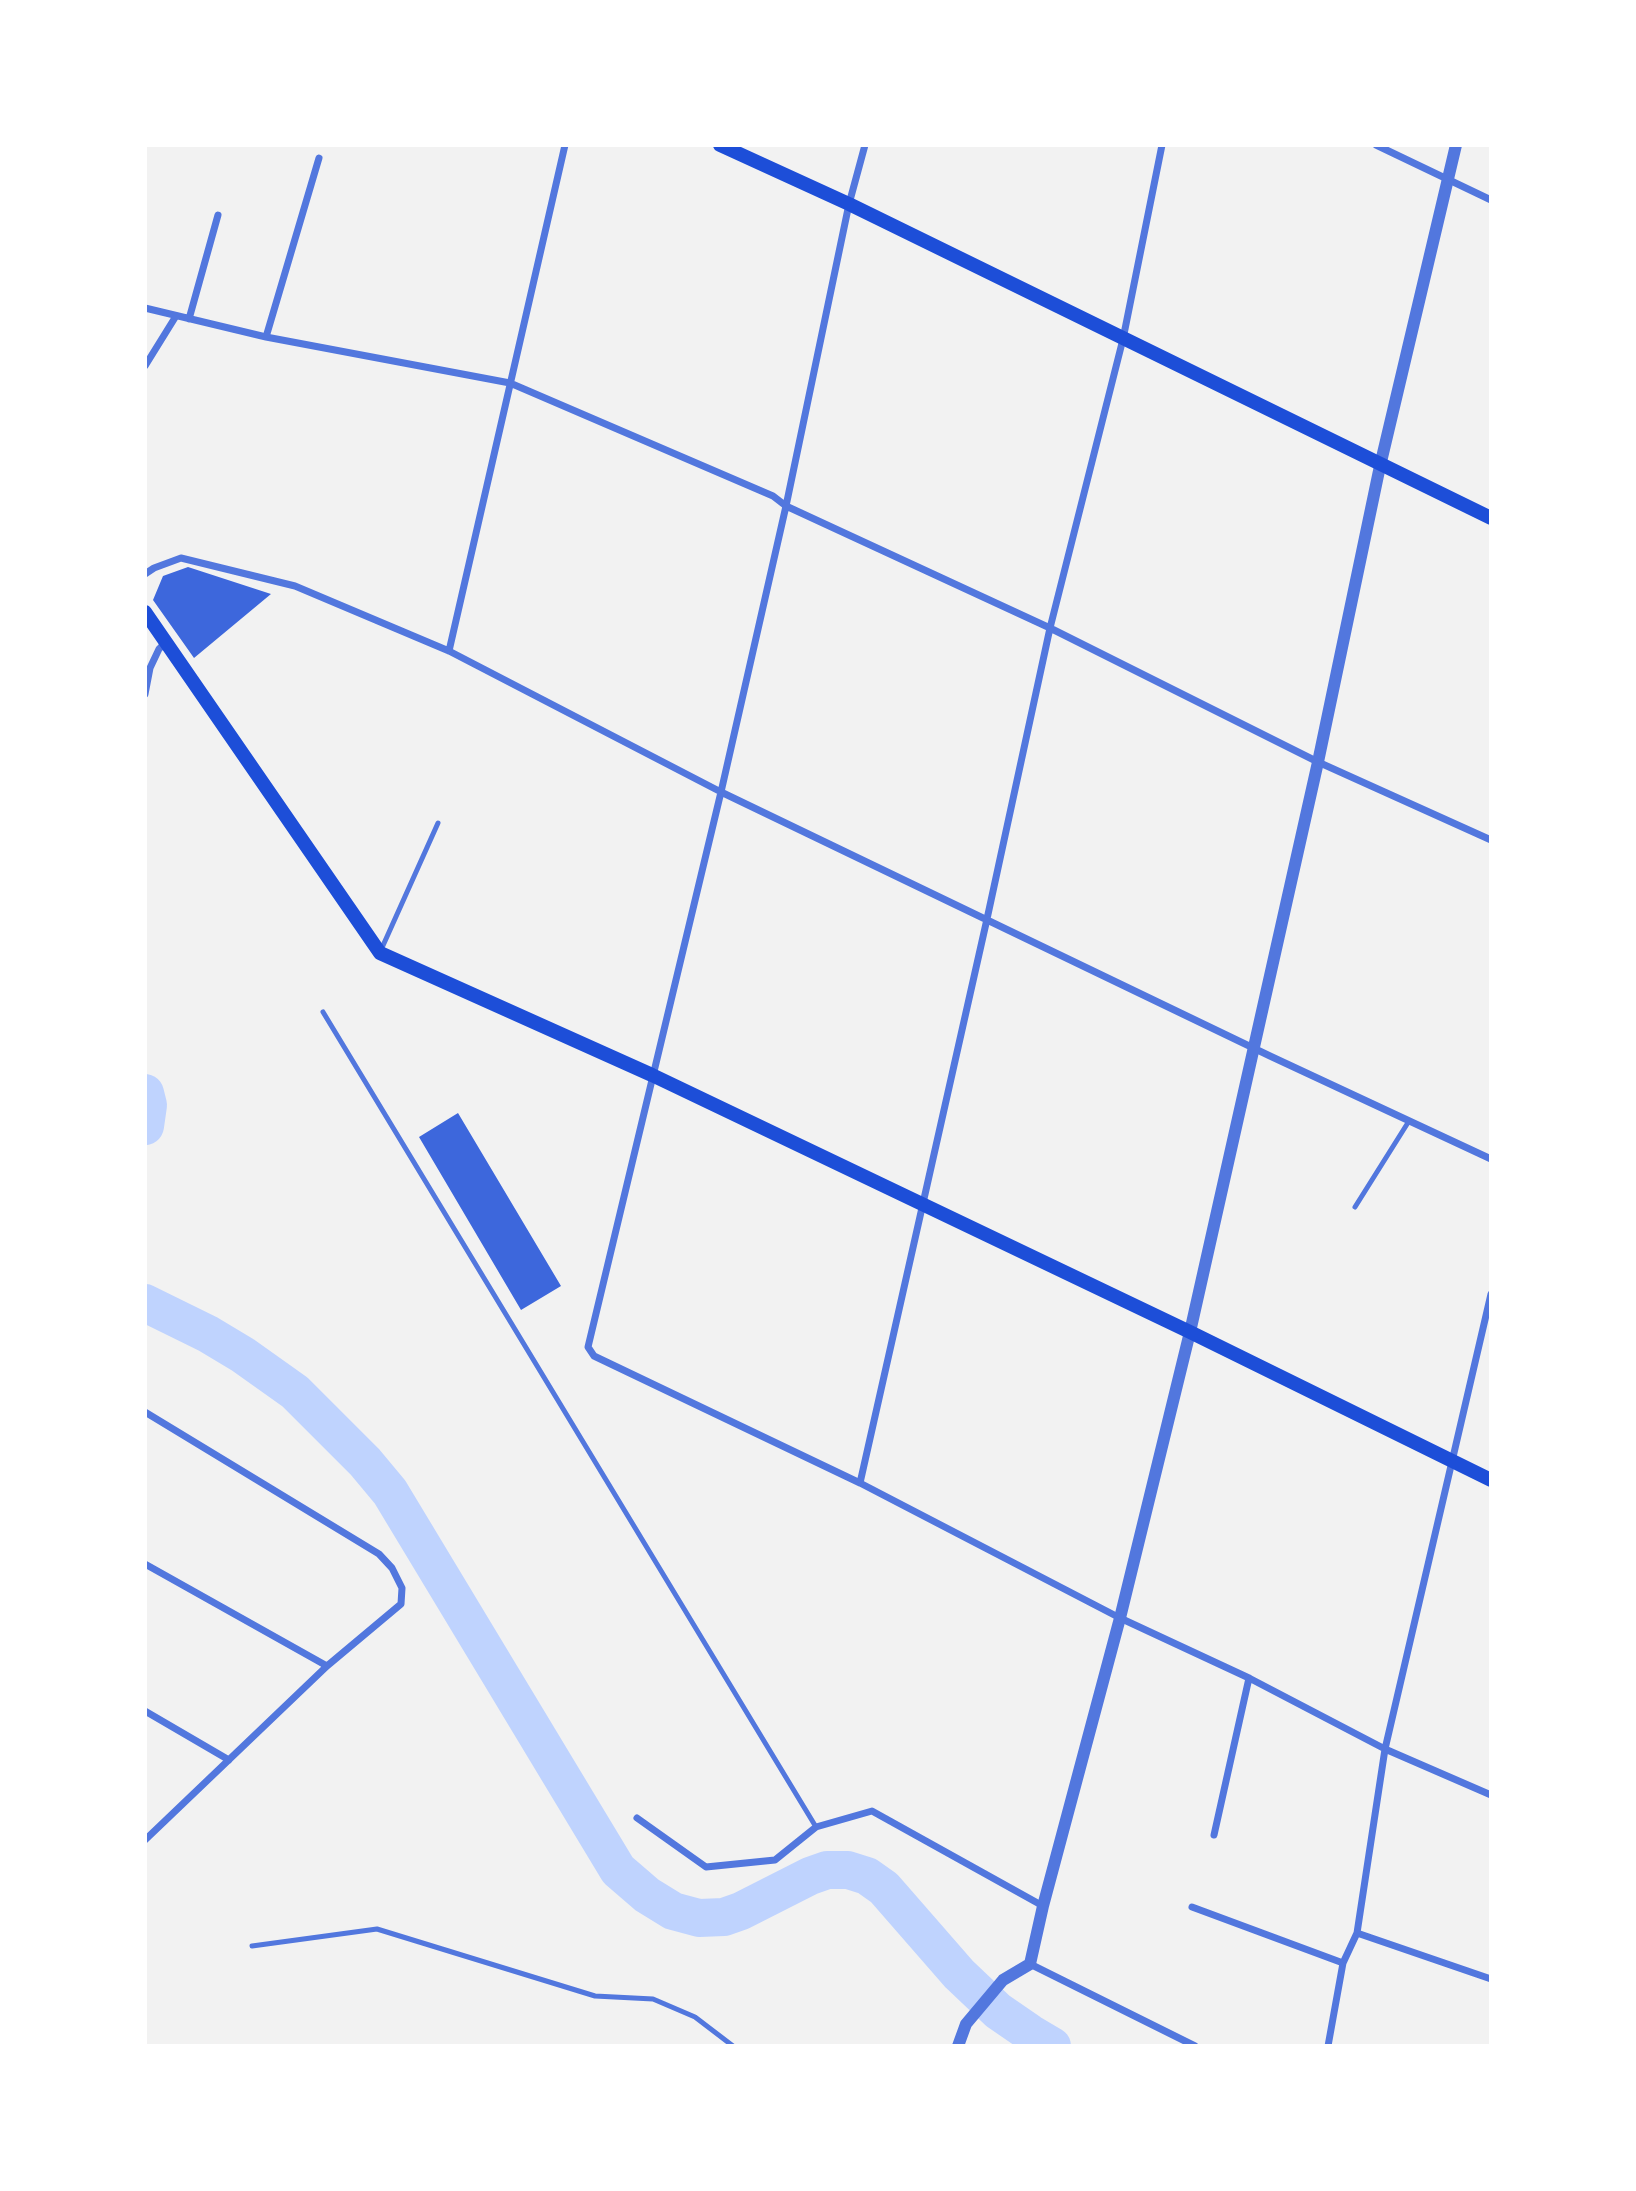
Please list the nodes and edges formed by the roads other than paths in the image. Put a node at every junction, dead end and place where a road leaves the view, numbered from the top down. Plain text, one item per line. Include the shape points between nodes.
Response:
1 (565, 145) edge
2 (720, 145) edge
3 (865, 145) edge
4 (1162, 145) edge
5 (1376, 145) edge
6 (1456, 145) edge
7 (319, 158) dead end
8 (1448, 180) junction
9 (1491, 200) edge
10 (849, 204) junction
11 (218, 215) dead end
12 (145, 308) edge
13 (176, 316) junction
14 (189, 319) junction
15 (266, 337) junction
16 (1123, 339) junction
17 (145, 366) edge
18 (510, 383) junction
19 (1380, 466) junction
20 (786, 506) junction
21 (1491, 518) edge
22 (145, 574) edge
23 (145, 612) edge
24 (1050, 628) junction
25 (166, 642) junction
26 (449, 651) junction
27 (145, 694) edge
28 (1318, 762) junction
29 (722, 792) junction
30 (438, 822) dead end
31 (1491, 840) edge
32 (987, 919) junction
33 (380, 953) junction
34 (323, 1012) dead end
35 (1253, 1048) junction
36 (652, 1075) junction
37 (1409, 1121) junction
38 (1491, 1159) edge
39 (922, 1205) junction
40 (1355, 1207) dead end
41 (1491, 1294) edge
42 (1190, 1332) junction
43 (145, 1412) edge
44 (1452, 1462) junction
45 (1491, 1480) edge
46 (860, 1483) junction
47 (145, 1564) edge
48 (1120, 1618) junction
49 (327, 1666) junction
50 (1249, 1678) junction
51 (145, 1711) edge
52 (1385, 1749) junction
53 (229, 1760) junction
54 (1491, 1795) edge
55 (638, 1818) dead end
56 (816, 1827) junction
57 (1214, 1835) dead end
58 (145, 1840) edge
59 (1043, 1906) junction
60 (1192, 1907) dead end
61 (1357, 1933) junction
62 (252, 1945) dead end
63 (1030, 1964) junction
64 (1343, 1964) junction
65 (1491, 1979) edge
66 (733, 2046) edge
67 (958, 2046) edge
68 (1195, 2046) edge
69 (1328, 2046) edge

1 - 18 street
2 - 10 main road
3 - 10 street
4 - 16 street
5 - 8 street
6 - 8 street
7 - 15 street
8 - 9 street
8 - 19 street
10 - 16 main road
10 - 20 street
11 - 14 street
12 - 13 street
13 - 14 street
13 - 17 street
14 - 15 street
15 - 18 street
16 - 19 main road
16 - 24 street
18 - 20 street via 773,496
18 - 26 street
19 - 21 main road
19 - 28 street
20 - 24 street
20 - 29 street
22 - 26 street via 181,558 295,586
23 - 25 main road
24 - 28 street
24 - 32 street
25 - 27 street via 150,668
25 - 33 main road
26 - 29 street
28 - 31 street
28 - 35 street
29 - 32 street
29 - 36 street
30 - 33 lane
32 - 35 street
32 - 39 street
33 - 36 main road
34 - 56 lane
35 - 37 street
35 - 42 street
36 - 39 main road
36 - 46 street via 588,1347 594,1356
37 - 38 street
37 - 40 lane
39 - 42 main road
39 - 46 street
41 - 44 street
42 - 44 main road
42 - 48 street
43 - 49 street via 379,1554 392,1568 402,1588 401,1604
44 - 45 main road
44 - 52 street
46 - 48 street
47 - 49 street
48 - 50 street
48 - 59 street
49 - 53 street
50 - 52 street
50 - 57 street
51 - 53 street
52 - 54 street
52 - 61 street
53 - 58 street
55 - 56 street via 706,1867 775,1860
56 - 59 street via 872,1811
59 - 63 street
60 - 64 street
61 - 64 street
61 - 65 street
62 - 66 lane via 377,1929 596,1996 653,1999 695,2017
63 - 67 street via 1003,1980 966,2024
63 - 68 street
64 - 69 street

